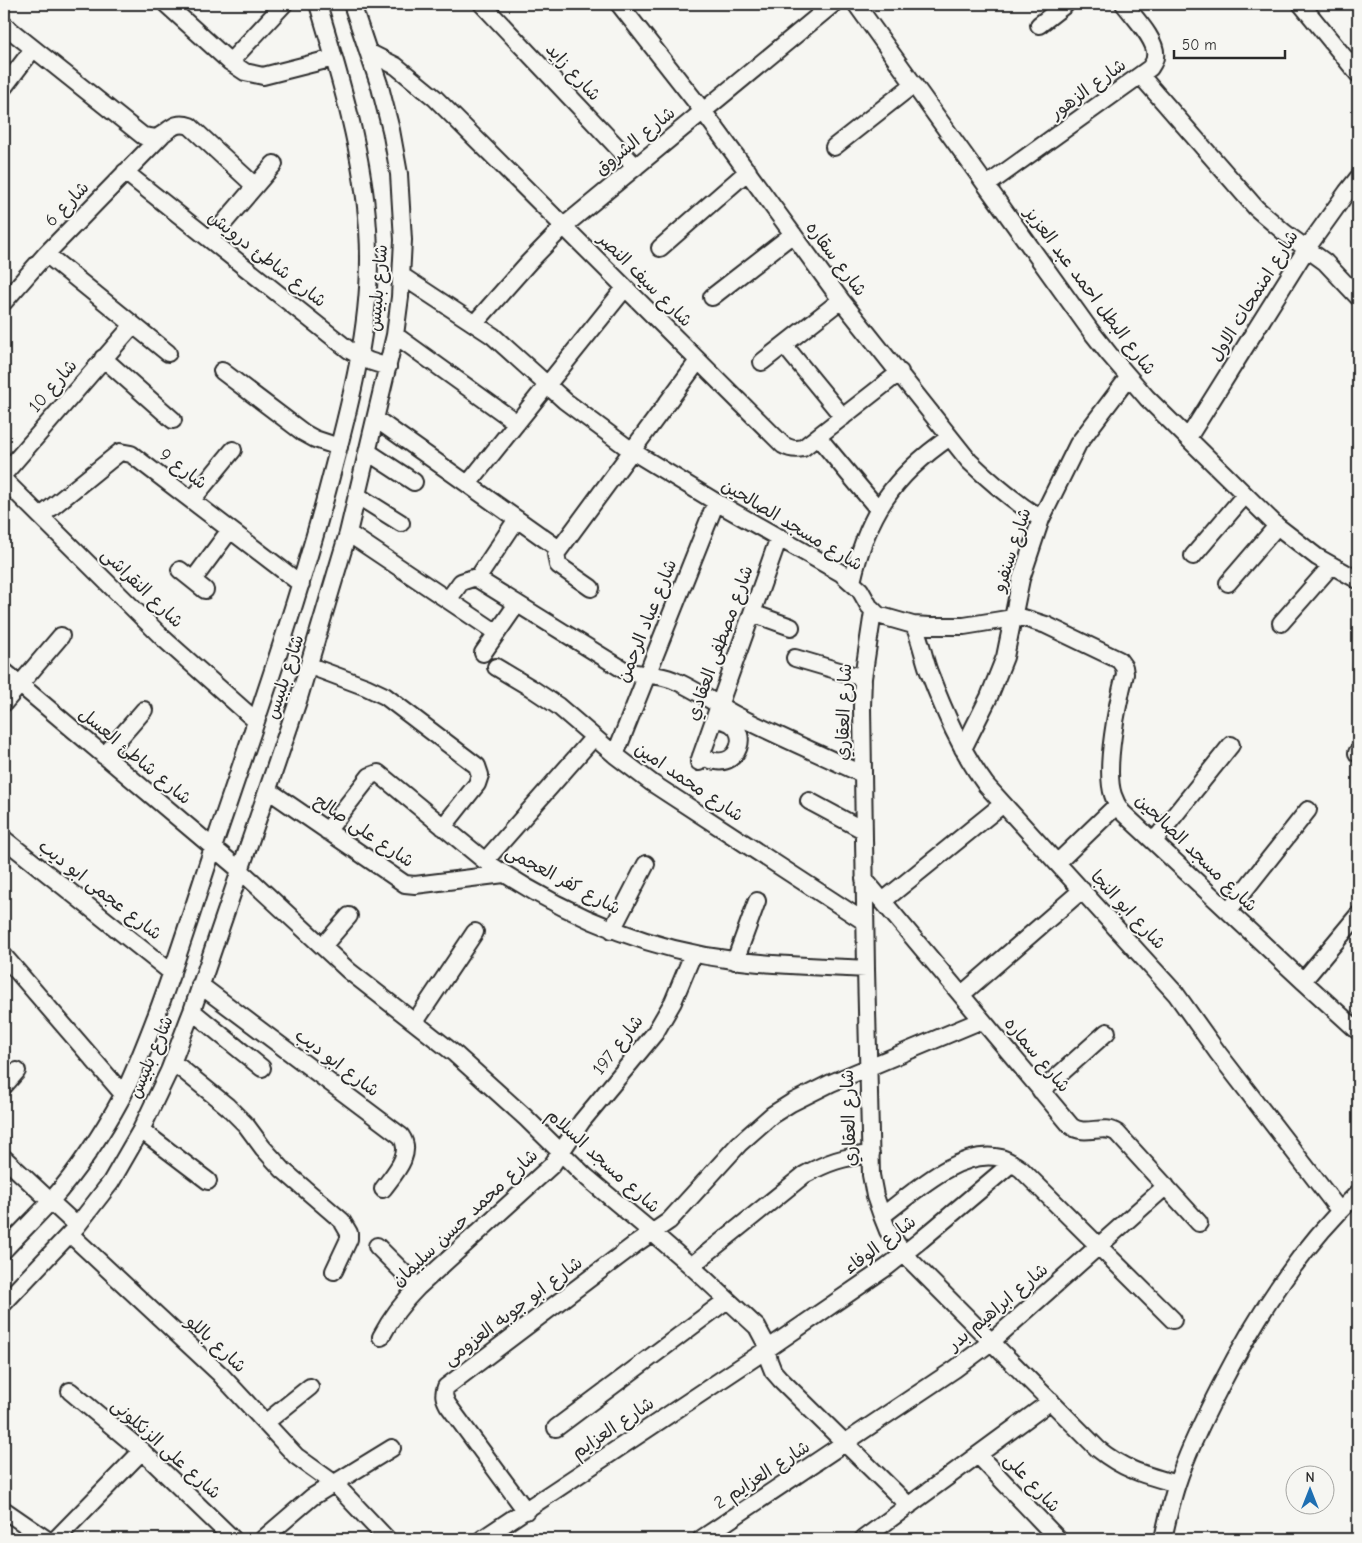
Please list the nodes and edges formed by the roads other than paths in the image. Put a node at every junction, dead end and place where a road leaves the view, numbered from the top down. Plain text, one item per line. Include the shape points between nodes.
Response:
1 (166, 4) edge
2 (284, 4) edge
3 (318, 4) edge
4 (352, 4) edge
5 (482, 4) edge
6 (619, 4) edge
7 (833, 4) edge
8 (856, 4) edge
9 (1066, 4) edge
10 (1124, 4) edge
11 (1301, 4) edge
12 (4, 25) edge
13 (1039, 25) dead end
14 (34, 49) junction
15 (368, 52) junction
16 (334, 58) junction
17 (230, 62) junction
18 (1358, 74) edge
19 (1141, 76) junction
20 (914, 84) junction
21 (4, 87) edge
22 (704, 111) junction
23 (162, 135) junction
24 (834, 147) dead end
25 (274, 164) dead end
26 (636, 167) junction
27 (125, 172) junction
28 (748, 172) junction
29 (1358, 178) edge
30 (987, 185) junction
31 (255, 186) junction
32 (564, 226) junction
33 (793, 234) junction
34 (210, 239) junction
35 (660, 248) dead end
36 (1307, 248) junction
37 (46, 254) junction
38 (402, 276) junction
39 (625, 288) junction
40 (5, 296) edge
41 (712, 297) dead end
42 (1358, 298) edge
43 (841, 300) junction
44 (476, 323) junction
45 (133, 325) junction
46 (395, 335) junction
47 (784, 345) junction
48 (168, 354) dead end
49 (359, 356) junction
50 (103, 358) junction
51 (698, 361) junction
52 (762, 362) dead end
53 (388, 367) junction
54 (222, 371) dead end
55 (900, 372) junction
56 (1128, 378) junction
57 (547, 385) junction
58 (843, 417) junction
59 (376, 419) junction
60 (173, 420) dead end
61 (517, 423) junction
62 (950, 437) junction
63 (818, 438) junction
64 (1188, 438) junction
65 (339, 447) junction
66 (233, 450) dead end
67 (632, 451) junction
68 (368, 452) junction
69 (4, 474) edge
70 (4, 480) edge
71 (414, 482) dead end
72 (468, 484) junction
73 (1245, 495) junction
74 (358, 496) junction
75 (192, 500) junction
76 (716, 502) junction
77 (878, 509) junction
78 (41, 516) junction
79 (517, 519) junction
80 (1041, 519) junction
81 (401, 523) dead end
82 (1277, 526) junction
83 (230, 530) junction
84 (348, 533) junction
85 (779, 537) junction
86 (559, 549) junction
87 (1194, 556) dead end
88 (1331, 566) junction
89 (476, 578) junction
90 (192, 580) dead end
91 (1358, 580) edge
92 (852, 582) junction
93 (1228, 583) dead end
94 (301, 584) junction
95 (591, 588) dead end
96 (448, 600) junction
97 (517, 604) junction
98 (873, 612) junction
99 (752, 613) junction
100 (1013, 618) junction
101 (1281, 623) dead end
102 (913, 625) junction
103 (791, 627) dead end
104 (497, 633) junction
105 (61, 636) dead end
106 (483, 653) dead end
107 (795, 658) dead end
108 (310, 666) junction
109 (496, 667) dead end
110 (4, 671) edge
111 (648, 675) junction
112 (863, 678) junction
113 (20, 684) junction
114 (4, 703) edge
115 (144, 710) dead end
116 (717, 712) junction
117 (256, 721) junction
118 (594, 737) junction
119 (1231, 745) dead end
120 (963, 749) junction
121 (614, 755) junction
122 (104, 756) junction
123 (862, 774) junction
124 (268, 790) junction
125 (809, 801) dead end
126 (1004, 804) junction
127 (1117, 805) junction
128 (1308, 810) dead end
129 (443, 826) junction
130 (863, 830) junction
131 (327, 831) junction
132 (4, 839) edge
133 (1154, 841) junction
134 (213, 848) junction
135 (485, 861) junction
136 (1057, 863) junction
137 (646, 864) dead end
138 (240, 872) junction
139 (504, 874) junction
140 (864, 879) junction
141 (1082, 890) junction
142 (757, 901) dead end
143 (883, 901) junction
144 (1228, 911) junction
145 (1358, 914) edge
146 (349, 916) dead end
147 (865, 922) junction
148 (612, 930) junction
149 (475, 932) dead end
150 (322, 946) junction
151 (693, 954) junction
152 (4, 956) edge
153 (734, 961) junction
154 (866, 969) junction
155 (172, 973) junction
156 (1303, 981) junction
157 (200, 985) junction
158 (961, 995) junction
159 (192, 1011) junction
160 (982, 1020) junction
161 (416, 1022) junction
162 (1358, 1031) edge
163 (1107, 1032) dead end
164 (173, 1062) junction
165 (262, 1068) dead end
166 (868, 1068) junction
167 (17, 1071) dead end
168 (4, 1086) edge
169 (1041, 1091) junction
170 (123, 1094) junction
171 (141, 1130) junction
172 (561, 1154) junction
173 (871, 1154) junction
174 (4, 1158) edge
175 (1012, 1163) junction
176 (208, 1181) dead end
177 (1166, 1186) junction
178 (383, 1189) dead end
179 (1358, 1192) edge
180 (50, 1202) junction
181 (1339, 1210) junction
182 (882, 1216) junction
183 (1199, 1223) dead end
184 (73, 1230) junction
185 (653, 1233) junction
186 (377, 1246) dead end
187 (1098, 1246) junction
188 (4, 1250) edge
189 (904, 1254) junction
190 (691, 1266) junction
191 (334, 1271) dead end
192 (418, 1287) junction
193 (727, 1300) junction
194 (4, 1303) edge
195 (1173, 1320) dead end
196 (381, 1337) dead end
197 (992, 1342) junction
198 (766, 1350) junction
199 (310, 1386) dead end
200 (70, 1391) dead end
201 (1051, 1401) junction
202 (265, 1423) junction
203 (556, 1428) dead end
204 (845, 1444) junction
205 (392, 1448) dead end
206 (142, 1451) junction
207 (978, 1455) junction
208 (335, 1484) junction
209 (1177, 1484) junction
210 (909, 1506) junction
211 (4, 1510) edge
212 (526, 1511) junction
213 (46, 1539) edge
214 (56, 1539) edge
215 (233, 1539) edge
216 (263, 1539) edge
217 (387, 1539) edge
218 (482, 1539) edge
219 (701, 1539) edge
220 (866, 1539) edge
221 (1058, 1539) edge
222 (1163, 1539) edge

1 - 17 street
2 - 17 street
3 - 16 street, شارع بلبيس
4 - 15 street, شارع بلبيس
5 - 26 street, شارع زايد
6 - 22 street, شارع سقاره
7 - 22 street, شارع الشروق
8 - 20 street, شارع البطل احمد عبد العزيز
9 - 13 street
10 - 19 street, شارع الزهور via 1155,49 1155,59
11 - 18 street
12 - 14 street
14 - 21 street
14 - 23 street via 143,136 156,138
15 - 32 street, شارع سيف النصر via 396,66 435,98
15 - 38 street, شارع بلبيس via 391,130 399,174
16 - 17 street via 263,76 245,72
16 - 49 street, شارع بلبيس via 356,142 369,228 368,292
19 - 30 street, شارع الزهور
19 - 36 street via 1256,208
20 - 24 street
20 - 30 street, شارع البطل احمد عبد العزيز
22 - 26 street, شارع الشروق
22 - 28 street, شارع سقاره
23 - 27 street, شارع 6
23 - 31 street via 176,124 190,126
25 - 31 street
26 - 32 street, شارع الشروق
27 - 34 street, شارع شاطئ درويش
27 - 37 street, شارع 6
28 - 33 street, شارع سقاره
28 - 35 street
29 - 36 street, شارع امنمحات الاول
30 - 56 street, شارع البطل احمد عبد العزيز
31 - 34 street
32 - 39 street, شارع سيف النصر
32 - 44 street, شارع الشروق
33 - 41 street
33 - 43 street, شارع سقاره
34 - 49 street, شارع شاطئ درويش
36 - 42 street via 1325,262
36 - 64 street, شارع امنمحات الاول
37 - 40 street, شارع 6
37 - 45 street
38 - 44 street, شارع مسجد الصالحين
38 - 46 street, شارع بلبيس
39 - 51 street, شارع سيف النصر
39 - 57 street
43 - 47 street
43 - 55 street, شارع سقاره
44 - 57 street, شارع مسجد الصالحين
45 - 48 street
45 - 50 street, شارع 10
46 - 53 street, شارع بلبيس
46 - 61 street
47 - 52 street
47 - 58 street
49 - 53 street, شارع شاطئ درويش
49 - 65 street, شارع بلبيس
50 - 60 street
50 - 69 street, شارع 10
51 - 63 street, شارع سيف النصر via 783,445 796,450
51 - 67 street
53 - 59 street, شارع بلبيس
54 - 65 street via 304,432
55 - 58 street, شارع سيف النصر
55 - 62 street, شارع سقاره
56 - 64 street, شارع البطل احمد عبد العزيز
56 - 80 street, شارع سنفرو via 1078,444
57 - 61 street
57 - 67 street, شارع مسجد الصالحين
58 - 63 street, شارع سيف النصر
59 - 68 street, شارع بلبيس
59 - 72 street
61 - 72 street
62 - 77 street via 909,469
62 - 80 street, شارع سقاره via 992,482
63 - 77 street
64 - 73 street, شارع البطل احمد عبد العزيز
65 - 94 street, شارع بلبيس
66 - 75 street
67 - 76 street, شارع مسجد الصالحين
67 - 86 street
68 - 71 street
68 - 74 street, شارع بلبيس
70 - 78 street, شارع النقراشى
72 - 79 street
73 - 82 street, شارع البطل احمد عبد العزيز
73 - 87 street
74 - 81 street
74 - 84 street, شارع بلبيس
75 - 78 street, شارع 9 via 125,452 115,456
75 - 83 street, شارع 9
76 - 85 street, شارع مسجد الصالحين
76 - 111 street, شارع عباد الرحمن
77 - 92 street via 866,532
78 - 117 street, شارع النقراشى via 164,639
79 - 86 street
79 - 89 street
80 - 100 street, شارع سنفرو via 1026,560
82 - 88 street, شارع البطل احمد عبد العزيز
82 - 93 street
83 - 90 street
83 - 94 street, شارع 9
84 - 96 street
84 - 108 street, شارع بلبيس
85 - 92 street, شارع مسجد الصالحين
85 - 99 street, شارع مصطفى العقادي
86 - 95 street via 556,554 558,565
88 - 91 street, شارع البطل احمد عبد العزيز
88 - 101 street
89 - 96 street via 461,582
89 - 97 street
92 - 98 street, شارع مسجد الصالحين
94 - 117 street, شارع بلبيس
96 - 104 street
97 - 104 street
97 - 111 street via 624,670
98 - 102 street, شارع مسجد الصالحين
98 - 112 street, شارع العقاري
99 - 103 street
99 - 116 street, شارع مصطفى العقادي
100 - 102 street, شارع مسجد الصالحين via 964,626
100 - 120 street, شارع سنفرو via 998,678
100 - 127 street, شارع مسجد الصالحين via 1046,625 1119,660 1124,667 1111,770 1112,795
102 - 120 street, شارع ابو النجا via 918,631 933,684
104 - 106 street
105 - 113 street
107 - 112 street
108 - 124 street, شارع بلبيس
108 - 129 street via 385,696 477,766 480,775 477,784
109 - 118 street, شارع محمد امين via 551,702
110 - 113 street, شارع شاطئ العسل
111 - 116 street via 670,678 698,692
111 - 121 street, شارع عباد الرحمن
112 - 123 street, شارع العقاري
113 - 114 street
113 - 122 street, شارع شاطئ العسل
115 - 122 street
116 - 116 street, شارع مصطفى العقادي via 700,759 723,761 730,759 739,748 735,728
116 - 123 street via 742,718
117 - 134 street, شارع بلبيس
118 - 121 street, شارع محمد امين
118 - 135 street
119 - 133 street
120 - 126 street, شارع ابو النجا via 986,785
121 - 147 street, شارع محمد امين
122 - 134 street, شارع شاطئ العسل
123 - 130 street, شارع العقاري
124 - 131 street, شارع على صالح
124 - 138 street, شارع بلبيس
125 - 130 street
126 - 136 street, شارع ابو النجا
126 - 143 street
127 - 133 street, شارع مسجد الصالحين
127 - 136 street
128 - 144 street
129 - 131 street, شارع كفر العجمى via 376,773 370,776
129 - 135 street, شارع كفر العجمى
130 - 140 street, شارع العقاري
131 - 139 street, شارع على صالح via 410,886
132 - 155 street, شارع عجمى ابو ديب
133 - 144 street, شارع مسجد الصالحين
134 - 138 street, شارع شاطئ العسل
134 - 155 street, شارع بلبيس
135 - 139 street, شارع كفر العجمى
136 - 141 street, شارع ابو النجا
137 - 148 street
138 - 150 street, شارع مسجد السلام
138 - 157 street, شارع بلبيس
139 - 148 street, شارع كفر العجمى via 578,916
140 - 143 street, شارع سماره
140 - 147 street, شارع العقاري
141 - 158 street
141 - 181 street, شارع ابو النجا via 1176,994
142 - 153 street
143 - 158 street, شارع سماره
144 - 156 street, شارع مسجد الصالحين
145 - 156 street
146 - 150 street
147 - 154 street, شارع العقاري
148 - 151 street, شارع كفر العجمى
149 - 161 street
150 - 161 street, شارع مسجد السلام
151 - 153 street, شارع كفر العجمى
151 - 172 street, شارع 197 via 673,1002 655,1033 582,1120
152 - 170 street
153 - 154 street, شارع كفر العجمى
154 - 166 street, شارع العقاري
155 - 170 street, شارع بلبيس
156 - 162 street, شارع مسجد الصالحين
157 - 159 street, شارع بلبيس
157 - 178 street, شارع ابو ديب via 401,1136 405,1152
158 - 160 street, شارع سماره
159 - 164 street, شارع بلبيس
159 - 165 street
160 - 166 street, شارع ابو جوبه العزومى
160 - 169 street, شارع سماره
161 - 172 street, شارع مسجد السلام via 526,1118
163 - 169 street
164 - 171 street, شارع بلبيس
164 - 191 street via 227,1106 283,1170 342,1221 349,1232 349,1239
166 - 173 street, شارع العقاري
166 - 185 street, شارع ابو جوبه العزومى via 811,1093 772,1115 739,1144 676,1215
167 - 168 street
169 - 177 street, شارع سماره via 1075,1129 1106,1129 1117,1133
170 - 180 street, شارع بلبيس via 90,1150
171 - 176 street
171 - 184 street, شارع بلبيس via 111,1182
172 - 185 street, شارع مسجد السلام
172 - 192 street, شارع محمد حسن سليمان
173 - 182 street, شارع العقاري via 873,1182
173 - 190 street via 847,1156 804,1175
174 - 180 street, شارع باللو
175 - 182 street via 986,1155 970,1157 956,1163
175 - 187 street
175 - 189 street, شارع الوفاء
177 - 183 street, شارع سماره
177 - 187 street, شارع ابراهيم بدر
179 - 181 street
180 - 184 street, شارع باللو
180 - 188 street, شارع بلبيس
181 - 209 street via 1280,1283 1255,1322 1197,1433
182 - 189 street, شارع العقاري
184 - 194 street, شارع بلبيس
184 - 202 street, شارع باللو via 220,1374
185 - 190 street, شارع مسجد السلام
185 - 212 street, شارع ابو جوبه العزومى via 446,1387 444,1399
186 - 192 street
187 - 195 street
187 - 197 street, شارع ابراهيم بدر
189 - 197 street, شارع العقاري
189 - 198 street, شارع الوفاء
190 - 193 street, شارع مسجد السلام
192 - 196 street, شارع محمد حسن سليمان via 390,1319
193 - 198 street, شارع مسجد السلام via 757,1327
193 - 203 street
197 - 201 street, شارع العقاري
197 - 204 street, شارع ابراهيم بدر
198 - 204 street, شارع مسجد السلام via 773,1371
198 - 212 street, شارع العزايم
199 - 202 street
200 - 206 street, شارع على الزنكلونى
201 - 207 street
201 - 209 street, شارع العقاري via 1110,1458 1136,1472
202 - 208 street, شارع باللو via 296,1456
204 - 210 street, شارع مسجد السلام
204 - 219 street, شارع العزايم 2
205 - 208 street
206 - 214 street
206 - 215 street, شارع على الزنكلونى
207 - 210 street
207 - 221 street, شارع على
208 - 216 street via 301,1505
208 - 217 street, شارع باللو
209 - 222 street
210 - 220 street
211 - 213 street
212 - 218 street, شارع العزايم

